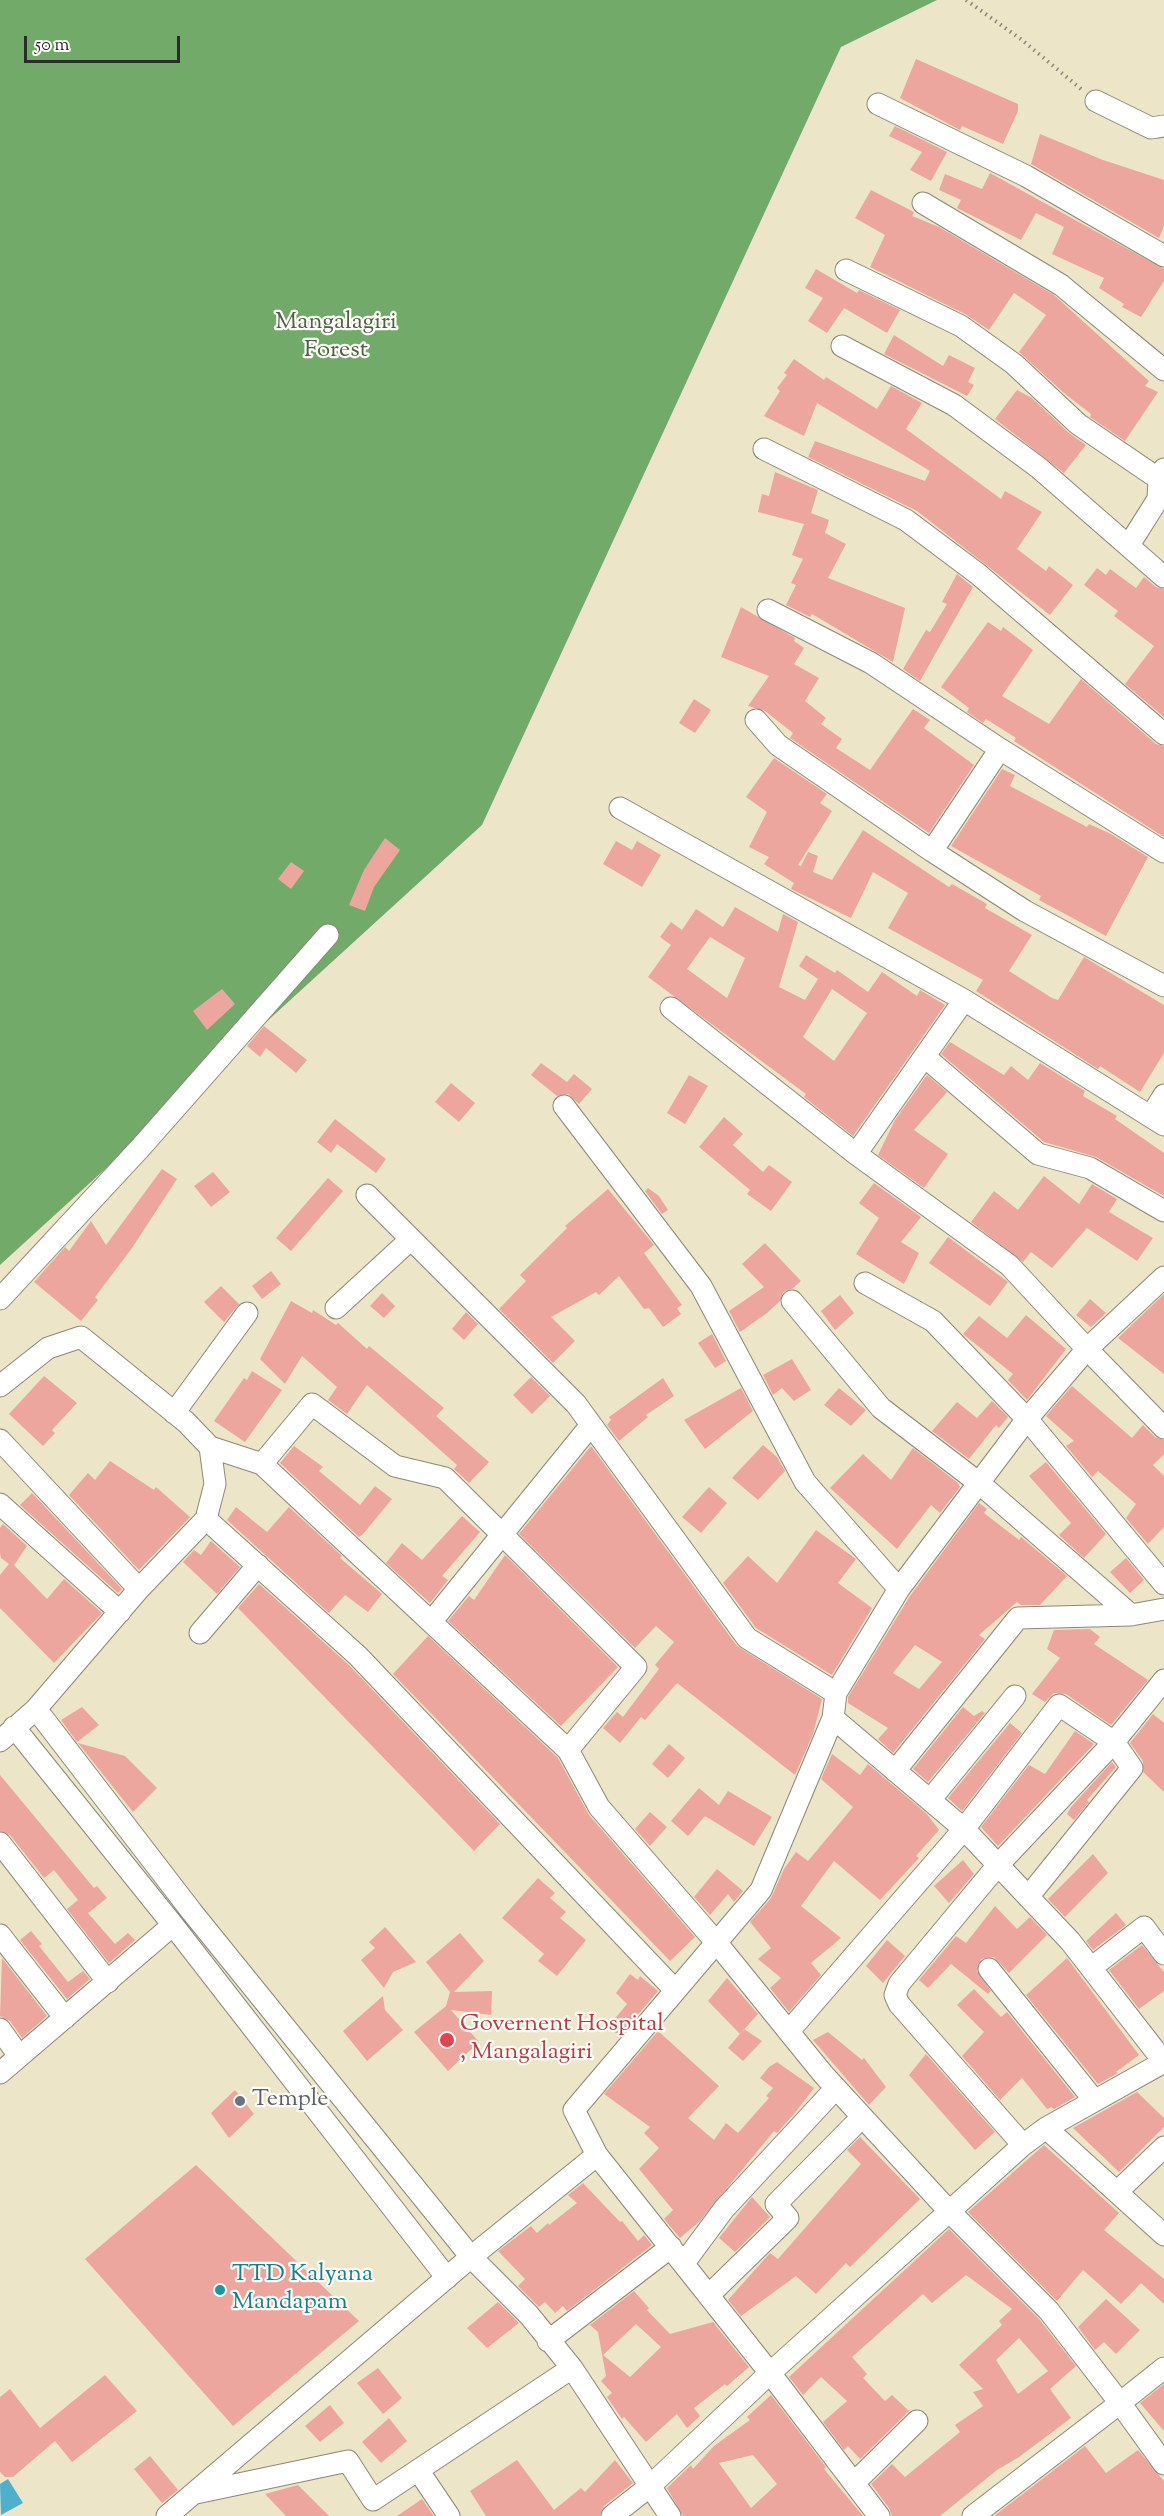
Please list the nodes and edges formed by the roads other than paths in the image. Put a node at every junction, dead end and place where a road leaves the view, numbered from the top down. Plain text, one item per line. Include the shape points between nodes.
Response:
1 (1096, 101) road end
2 (878, 104) dead end
3 (1164, 126) edge
4 (923, 203) dead end
5 (1164, 256) edge
6 (846, 270) dead end
7 (842, 346) dead end
8 (1164, 370) edge
9 (764, 449) dead end
10 (1161, 488) edge
11 (1129, 545) junction
12 (1164, 577) edge
13 (768, 610) dead end
14 (756, 720) dead end
15 (1164, 734) edge
16 (1000, 750) junction
17 (621, 808) dead end
18 (932, 851) junction
19 (1164, 852) edge
20 (327, 935) dead end
21 (1164, 986) edge
22 (964, 1000) junction
23 (671, 1008) dead end
24 (925, 1057) junction
25 (1164, 1095) edge
26 (564, 1106) dead end
27 (1157, 1120) edge
28 (856, 1154) junction
29 (367, 1195) dead end
30 (1164, 1211) edge
31 (411, 1239) junction
32 (1164, 1276) edge
33 (865, 1283) dead end
34 (0, 1299) edge
35 (792, 1301) dead end
36 (336, 1308) dead end
37 (247, 1313) dead end
38 (1087, 1349) junction
39 (0, 1386) edge
40 (174, 1413) junction
41 (1027, 1419) junction
42 (591, 1425) junction
43 (1164, 1428) edge
44 (0, 1440) edge
45 (210, 1447) junction
46 (262, 1464) junction
47 (979, 1483) junction
48 (0, 1504) edge
49 (206, 1518) junction
50 (502, 1534) junction
51 (258, 1565) junction
52 (1164, 1584) edge
53 (899, 1589) junction
54 (139, 1590) junction
55 (1164, 1610) edge
56 (120, 1612) junction
57 (1131, 1615) junction
58 (431, 1622) junction
59 (200, 1633) dead end
60 (1164, 1680) edge
61 (836, 1693) junction
62 (1015, 1696) dead end
63 (36, 1709) junction
64 (833, 1718) junction
65 (7, 1734) edge
66 (1114, 1742) junction
67 (568, 1750) junction
68 (895, 1771) junction
69 (930, 1800) junction
70 (964, 1829) junction
71 (0, 1843) edge
72 (998, 1865) junction
73 (1028, 1897) junction
74 (173, 1925) junction
75 (0, 1935) edge
76 (716, 1942) junction
77 (1164, 1954) edge
78 (1091, 1968) junction
79 (988, 1969) dead end
80 (108, 1983) junction
81 (675, 1990) junction
82 (65, 2018) junction
83 (0, 2029) edge
84 (789, 2031) junction
85 (302, 2047) junction
86 (19, 2056) junction
87 (1164, 2062) edge
88 (280, 2064) junction
89 (0, 2073) edge
90 (836, 2088) junction
91 (1094, 2100) junction
92 (862, 2117) junction
93 (1046, 2128) junction
94 (1023, 2145) junction
95 (1164, 2146) edge
96 (597, 2155) junction
97 (1118, 2190) junction
98 (949, 2211) junction
99 (1164, 2235) edge
100 (677, 2255) junction
101 (471, 2257) junction
102 (447, 2278) junction
103 (709, 2295) junction
104 (548, 2341) junction
105 (572, 2368) junction
106 (1164, 2368) edge
107 (770, 2373) junction
108 (1120, 2403) junction
109 (917, 2421) dead end
110 (1164, 2464) edge
111 (418, 2470) junction
112 (854, 2483) junction
113 (650, 2487) junction
114 (193, 2494) junction
115 (167, 2516) edge
116 (449, 2516) edge
117 (612, 2516) edge
118 (670, 2516) edge
119 (879, 2516) edge
120 (974, 2516) edge

1 - 3 street via 1151,128
2 - 5 street via 1026,176
4 - 8 street via 1061,285
6 - 10 street via 961,326 1014,364 1078,424
7 - 11 street via 954,405 1039,468
9 - 15 street via 906,520 978,574
10 - 11 street
11 - 12 street
13 - 16 street via 871,663
14 - 18 street via 778,745
16 - 18 street
16 - 19 street
17 - 22 street
18 - 21 street via 1025,911
20 - 34 street via 142,1146
22 - 24 street
22 - 27 street
23 - 28 street
24 - 28 street
24 - 30 street via 1038,1154 1090,1168
25 - 27 street
26 - 53 street via 701,1286 805,1482
28 - 38 street via 1009,1265
29 - 31 street
31 - 36 street
31 - 42 street via 576,1404
32 - 38 street
33 - 41 street via 933,1321
35 - 47 street via 881,1408
37 - 40 street
38 - 41 street
38 - 43 street
39 - 40 street via 48,1348 81,1338
40 - 45 street
41 - 47 street
41 - 52 street
42 - 50 street
42 - 61 street via 747,1638
44 - 54 street
45 - 46 street
45 - 49 street via 214,1485
46 - 50 street via 312,1404 395,1466 445,1478
46 - 58 street
47 - 53 street
47 - 57 street
48 - 56 street
49 - 51 street
49 - 54 street
50 - 58 street
50 - 67 street via 636,1667
51 - 59 street
51 - 81 street via 358,1656
53 - 61 street
54 - 56 street
55 - 57 street
56 - 63 street
57 - 68 street via 1018,1617
58 - 67 street
60 - 66 street
61 - 64 street
62 - 69 street
63 - 65 street
63 - 85 street
64 - 68 street
64 - 76 street via 761,1890
65 - 74 street
66 - 70 street via 1059,1705
66 - 72 street
66 - 73 street via 1132,1768
67 - 76 street via 599,1808
68 - 69 street
69 - 70 street
70 - 72 street
70 - 84 street
71 - 80 street
72 - 73 street
72 - 94 street via 899,1984 895,1995
73 - 78 street
74 - 80 street
74 - 88 street
75 - 82 street
76 - 81 street
76 - 84 street
77 - 78 street via 1144,1927
78 - 87 street
79 - 91 street
80 - 82 street
81 - 96 street via 574,2110
82 - 86 street
83 - 86 street
84 - 90 street
85 - 88 street
85 - 101 street
86 - 89 street
87 - 91 street
88 - 102 street
90 - 92 street
90 - 100 street
91 - 93 street
92 - 98 street
92 - 103 street via 776,2204 788,2218
93 - 94 street
93 - 97 street
94 - 98 street
95 - 97 street
96 - 100 street
96 - 101 street
97 - 99 street
98 - 107 street
98 - 108 street via 1049,2311
100 - 103 street
100 - 104 street
101 - 102 street
101 - 104 street via 530,2315
102 - 114 street
103 - 107 street
104 - 105 street
105 - 111 street
105 - 113 street
106 - 108 street
107 - 112 street
107 - 113 street
108 - 110 street
108 - 120 street
109 - 112 street
111 - 114 street via 373,2500 348,2461
111 - 116 street
112 - 119 street
113 - 117 street
113 - 118 street
114 - 115 street

